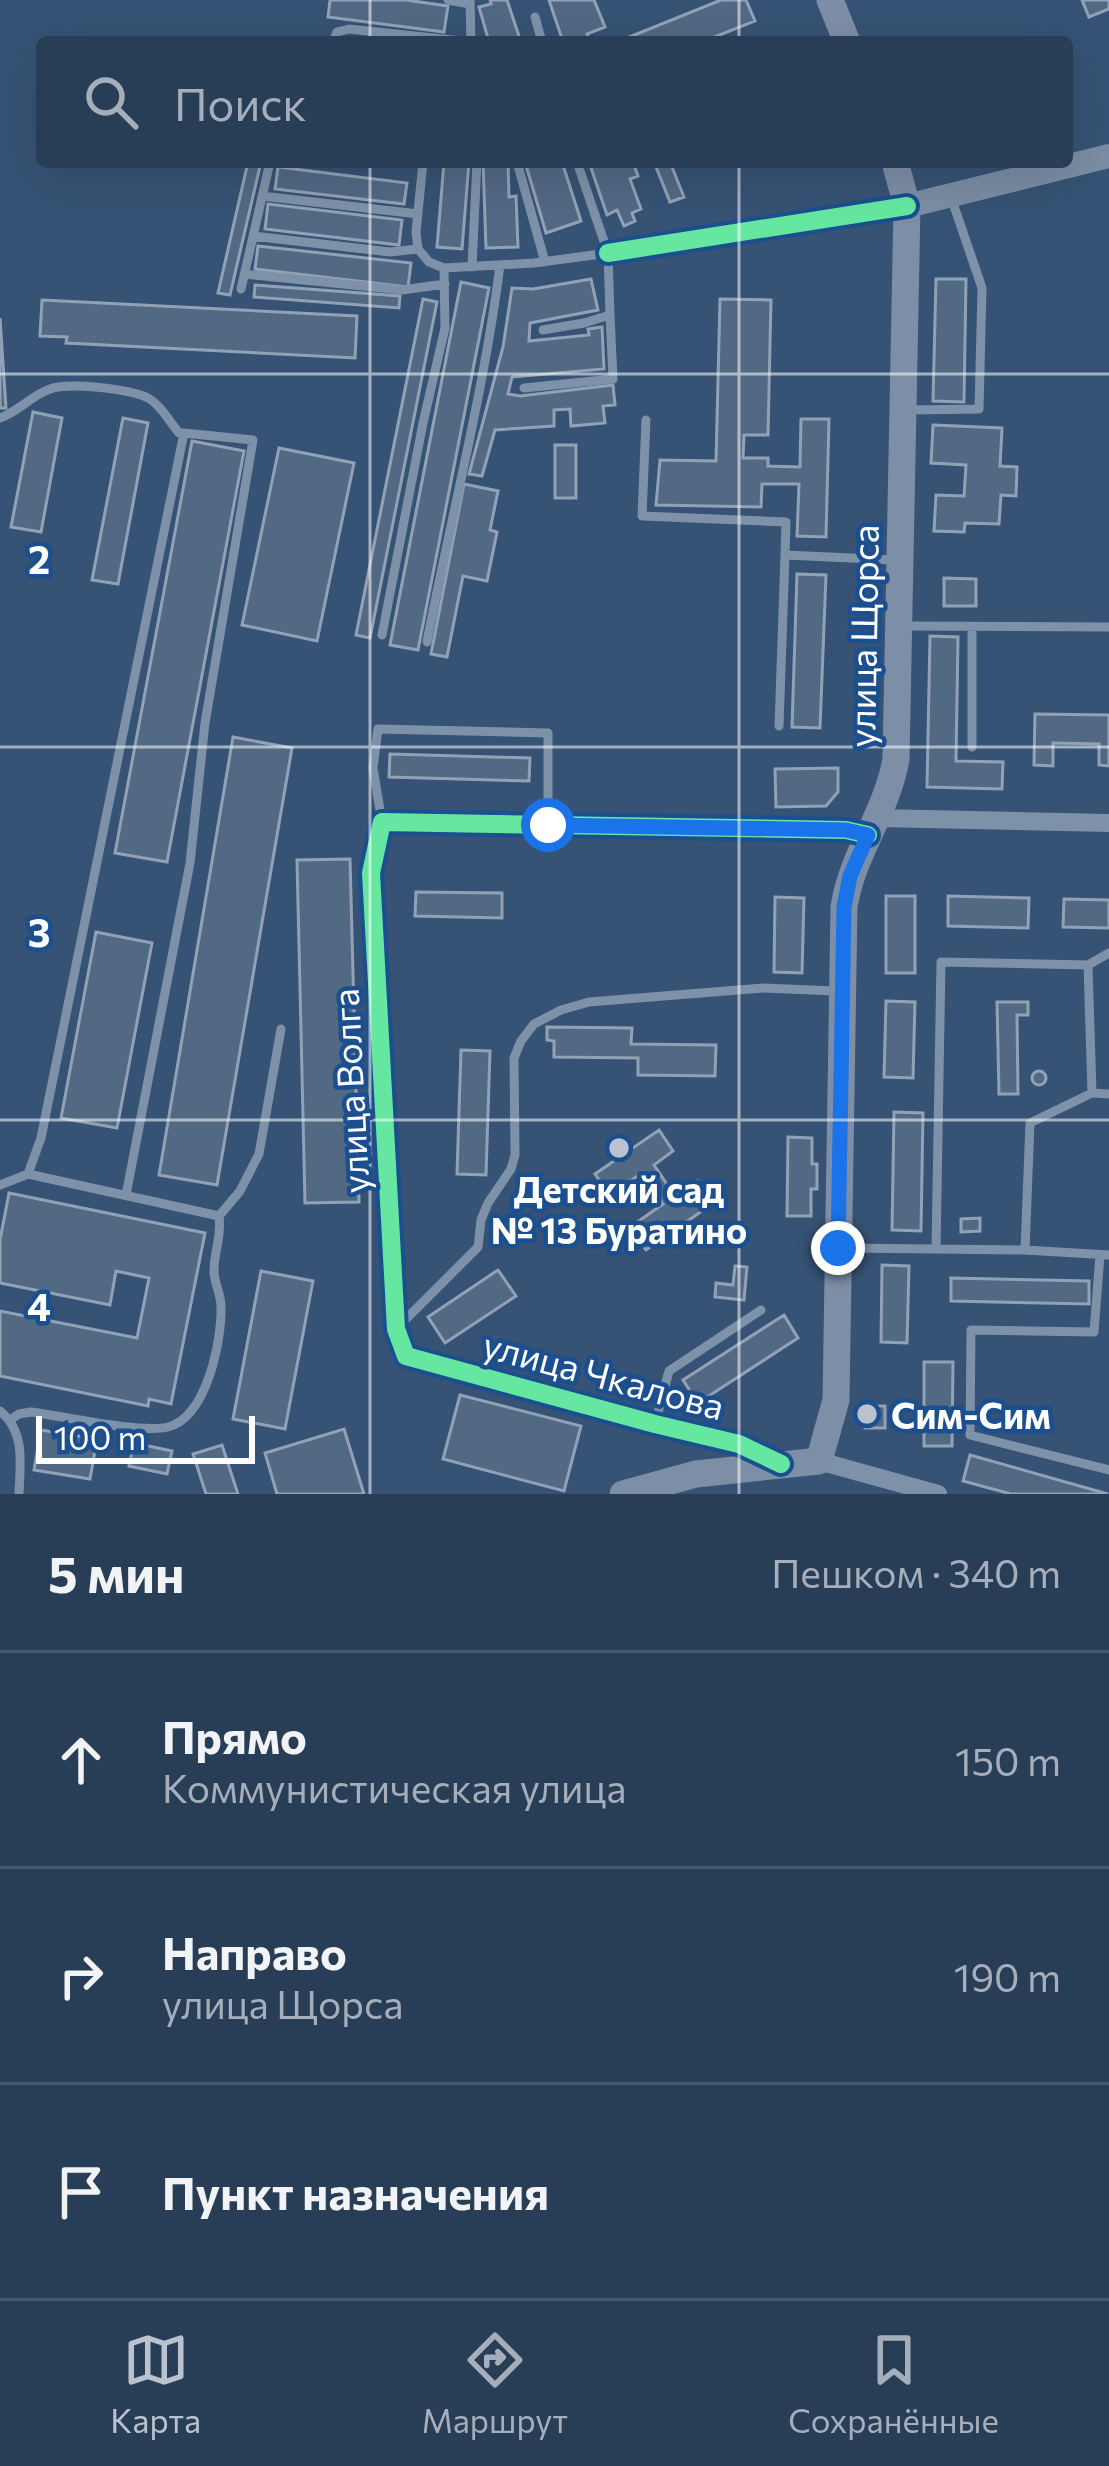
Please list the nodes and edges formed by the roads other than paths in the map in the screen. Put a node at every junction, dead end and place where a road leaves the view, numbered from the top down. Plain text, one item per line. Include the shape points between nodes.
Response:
1 (448, 0) edge
2 (830, 0) edge
3 (470, 2) edge
4 (535, 17) dead end
5 (335, 36) edge
6 (415, 36) edge
7 (471, 36) edge
8 (540, 36) edge
9 (845, 36) edge
10 (1109, 156) edge
11 (1073, 165) edge
12 (269, 168) edge
13 (423, 168) edge
14 (477, 168) edge
15 (519, 168) edge
16 (580, 168) edge
17 (897, 168) edge
18 (1060, 168) edge
19 (950, 195) junction
20 (262, 196) junction
21 (907, 206) junction
22 (418, 214) junction
23 (253, 236) junction
24 (418, 248) junction
25 (608, 254) junction
26 (545, 262) junction
27 (500, 265) junction
28 (472, 267) junction
29 (444, 268) junction
30 (244, 274) junction
31 (445, 284) junction
32 (241, 289) dead end
33 (610, 315) junction
34 (543, 330) dead end
35 (524, 388) dead end
36 (903, 410) junction
37 (0, 418) edge
38 (646, 420) dead end
39 (184, 433) junction
40 (785, 555) junction
41 (900, 560) junction
42 (899, 626) junction
43 (972, 627) junction
44 (1109, 627) edge
45 (382, 635) dead end
46 (427, 641) dead end
47 (779, 726) dead end
48 (972, 747) dead end
49 (382, 821) junction
50 (1109, 823) edge
51 (548, 825) junction
52 (873, 827) junction
53 (1109, 953) edge
54 (1088, 965) junction
55 (842, 992) junction
56 (281, 1029) dead end
57 (1092, 1093) junction
58 (1109, 1094) edge
59 (28, 1174) junction
60 (0, 1185) edge
61 (126, 1195) junction
62 (219, 1216) junction
63 (838, 1248) junction
64 (936, 1249) junction
65 (1025, 1250) junction
66 (1104, 1255) edge
67 (761, 1310) dead end
68 (397, 1329) junction
69 (406, 1356) joint
70 (0, 1412) edge
71 (10, 1420) junction
72 (655, 1424) junction
73 (819, 1461) junction
74 (782, 1464) junction
75 (1109, 1470) edge
76 (19, 1494) edge
77 (623, 1494) edge
78 (938, 1494) edge

1 - 3 lane
2 - 9 main road
3 - 7 lane
4 - 8 lane
5 - 6 lane via 349,29
10 - 11 main road
12 - 20 lane
13 - 22 lane
14 - 28 lane
15 - 26 lane
16 - 25 lane
17 - 21 main road, улица Щорса
18 - 19 main road
19 - 21 main road
19 - 36 lane via 982,288 979,409
20 - 22 lane
20 - 23 lane
21 - 25 street
21 - 36 main road, улица Щорса
22 - 24 lane
23 - 24 lane via 390,252
23 - 30 lane
24 - 29 lane
25 - 26 lane
25 - 33 lane
26 - 27 lane
27 - 28 lane
27 - 46 lane
28 - 29 lane
29 - 31 lane
30 - 31 lane via 402,290
30 - 32 lane
31 - 45 lane via 445,328
33 - 34 lane
33 - 35 lane via 613,379
36 - 41 main road, улица Щорса
37 - 39 lane via 62,386 151,398
38 - 40 lane via 642,516 786,522
39 - 59 lane
39 - 61 lane via 253,440 190,863
40 - 41 lane
40 - 47 lane
41 - 42 main road, улица Щорса
42 - 43 lane
42 - 52 main road, улица Щорса via 896,759
43 - 44 lane
43 - 48 lane
49 - 51 street
49 - 51 lane via 373,768 378,729 548,733
49 - 68 street, улица Волга via 370,873
50 - 52 street
51 - 52 street
52 - 55 main road, улица Щорса via 846,891
53 - 54 lane
54 - 57 lane
54 - 64 lane via 941,962
55 - 63 main road, улица Щорса
55 - 68 lane via 763,988 589,1002 534,1024 514,1058 512,1169 488,1203 478,1247
56 - 62 lane via 259,1154
57 - 58 lane
57 - 65 lane via 1030,1123
59 - 60 lane
59 - 61 lane
61 - 62 lane
62 - 71 lane via 213,1274 221,1329 203,1394 177,1424 135,1427 31,1412
63 - 64 lane
63 - 73 main road, улица Щорса via 836,1400
64 - 65 lane
65 - 66 lane
66 - 75 lane via 1094,1332 971,1330 970,1435
67 - 72 lane via 669,1371
68 - 69 street, улица Волга
69 - 72 street, улица Чкалова
70 - 71 lane
71 - 76 lane via 21,1449
72 - 74 street, улица Чкалова via 739,1444
73 - 74 main road
73 - 78 street
74 - 77 main road via 696,1474

